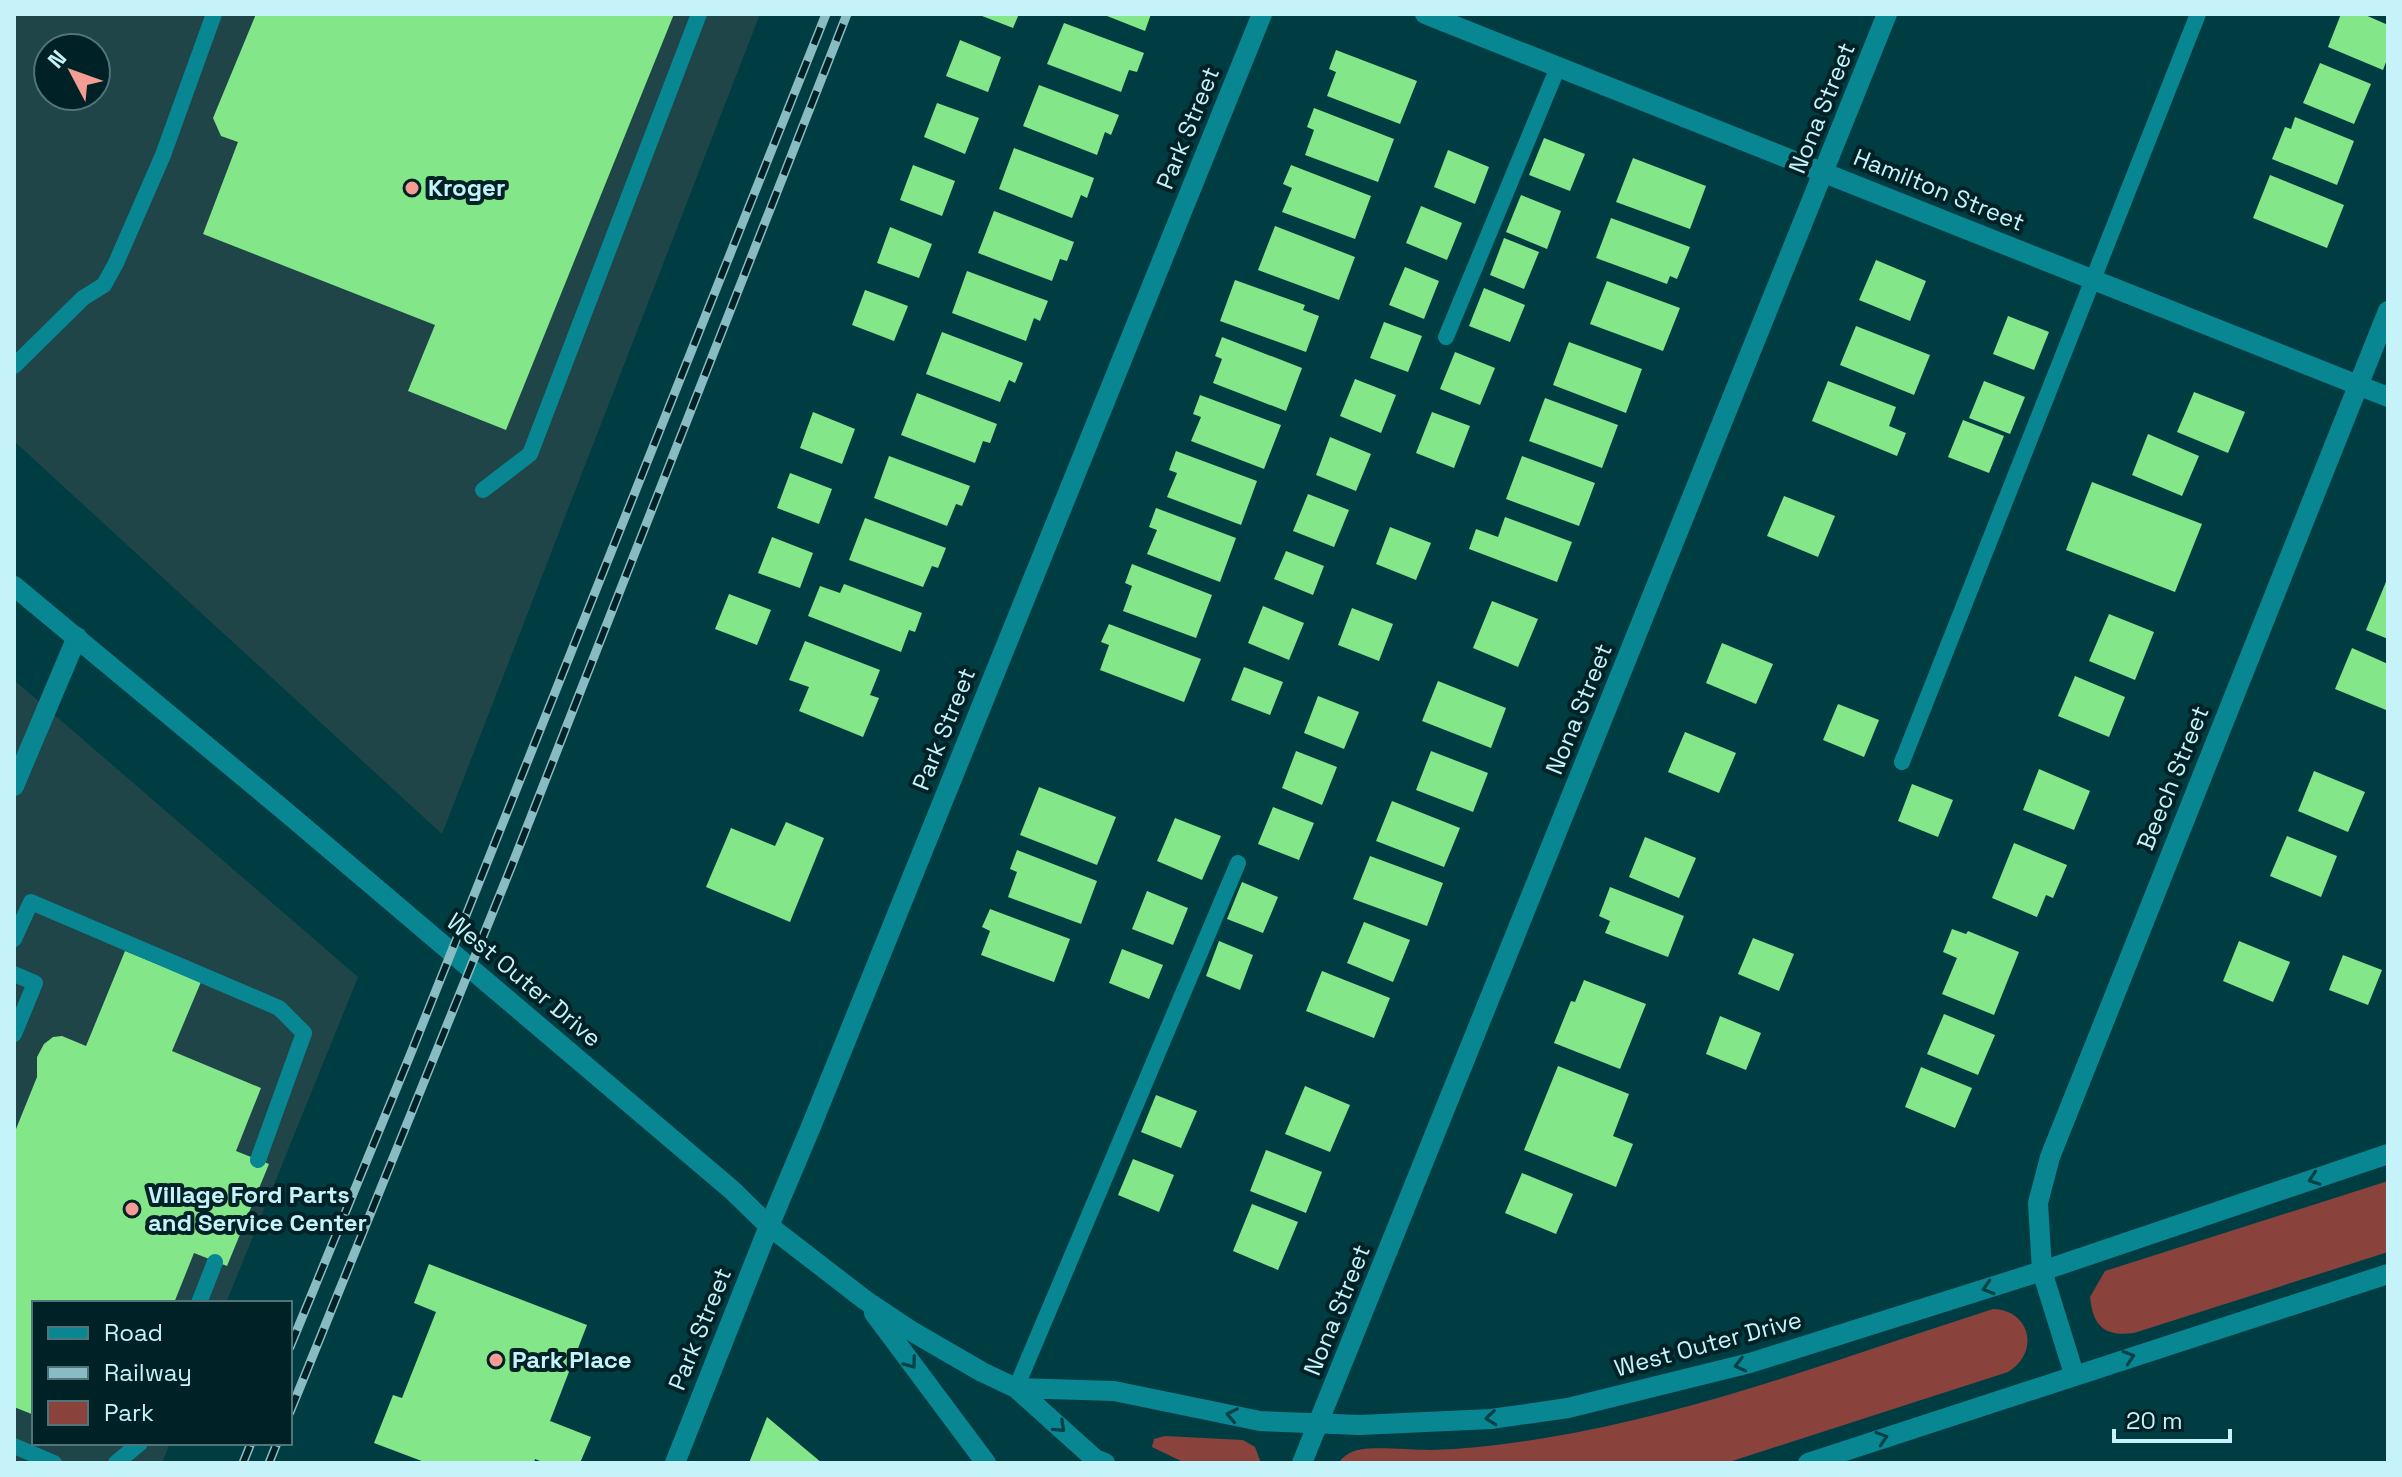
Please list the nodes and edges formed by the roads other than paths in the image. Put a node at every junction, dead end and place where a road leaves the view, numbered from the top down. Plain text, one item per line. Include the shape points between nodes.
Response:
1 (214, 14) edge
2 (699, 14) edge
3 (1262, 14) edge
4 (1425, 14) edge
5 (1887, 14) edge
6 (2198, 14) edge
7 (1558, 67) junction
8 (1824, 172) junction
9 (2092, 279) junction
10 (2388, 311) edge
11 (1446, 337) dead end
12 (14, 366) edge
13 (2358, 385) junction
14 (2388, 397) edge
15 (483, 490) dead end
16 (14, 586) edge
17 (77, 637) junction
18 (1902, 762) dead end
19 (14, 786) edge
20 (1238, 863) dead end
21 (14, 939) edge
22 (14, 974) edge
23 (14, 1034) edge
24 (2388, 1154) edge
25 (258, 1160) dead end
26 (769, 1226) junction
27 (215, 1262) dead end
28 (2042, 1271) junction
29 (2388, 1274) edge
30 (865, 1300) junction
31 (200, 1301) edge
32 (2074, 1374) junction
33 (1016, 1388) junction
34 (1318, 1423) junction
35 (138, 1445) edge
36 (14, 1446) edge
37 (54, 1463) edge
38 (116, 1463) edge
39 (675, 1463) edge
40 (986, 1463) edge
41 (1105, 1463) edge
42 (1302, 1463) edge
43 (1808, 1463) edge

1 - 12 lane via 163,155 104,285 83,298
2 - 15 lane via 530,454
3 - 26 street, Park Street
4 - 7 street, Hamilton Street
5 - 8 street, Nona Street
6 - 9 lane
7 - 8 street, Hamilton Street
7 - 11 lane
8 - 9 street, Hamilton Street
8 - 34 street, Nona Street
9 - 13 street, Hamilton Street
9 - 18 lane
10 - 13 street, Beech Street
13 - 14 street, Hamilton Street
13 - 28 street, Beech Street via 2050,1157 2038,1203
16 - 17 street, West Outer Drive
17 - 19 street
17 - 26 street, West Outer Drive
20 - 33 lane
21 - 25 lane via 31,902 279,1008 304,1033
22 - 23 lane via 35,983
24 -> 28 street, West Outer Drive
26 - 30 street, West Outer Drive
26 - 39 street, Park Street
27 - 31 lane
28 - 32 street, Beech Street
28 -> 34 street, West Outer Drive via 1750,1363 1568,1408 1425,1424
32 -> 29 street
30 - 33 street, West Outer Drive
30 -> 40 street
43 -> 32 street
34 -> 33 street, West Outer Drive via 1260,1421 1114,1391
33 -> 41 street, West Outer Drive
34 - 42 street, Nona Street
35 - 38 lane
36 - 37 lane

